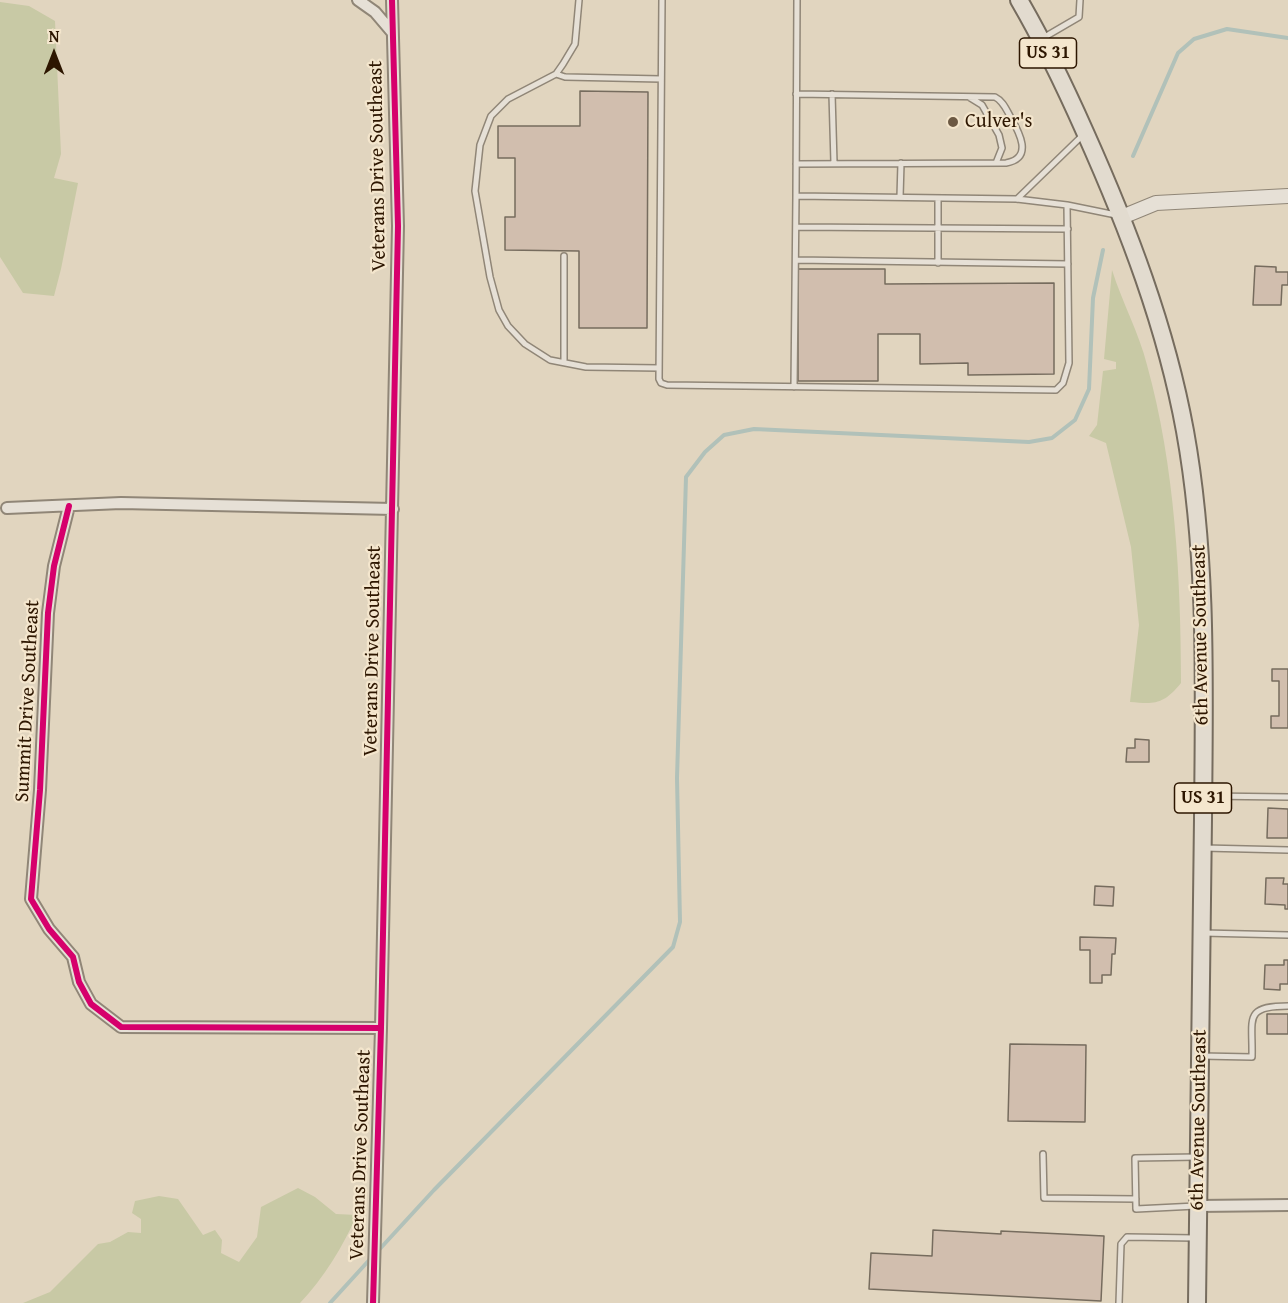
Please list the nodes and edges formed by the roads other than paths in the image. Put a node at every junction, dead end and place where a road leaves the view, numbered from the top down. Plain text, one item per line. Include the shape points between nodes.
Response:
1 (358, 0) edge
2 (392, 0) edge
3 (579, 0) edge
4 (662, 0) edge
5 (797, 0) edge
6 (1019, 0) edge
7 (1080, 0) edge
8 (392, 32) junction
9 (1042, 39) junction
10 (556, 74) junction
11 (661, 79) junction
12 (796, 94) junction
13 (832, 94) junction
14 (968, 96) junction
15 (1086, 133) junction
16 (834, 163) junction
17 (901, 163) junction
18 (996, 163) junction
19 (796, 164) junction
20 (796, 196) junction
21 (1288, 196) edge
22 (900, 197) junction
23 (938, 198) junction
24 (1017, 199) junction
25 (1067, 205) junction
26 (1122, 217) junction
27 (796, 227) junction
28 (938, 228) junction
29 (1068, 229) junction
30 (564, 256) dead end
31 (796, 260) junction
32 (938, 263) junction
33 (1068, 264) junction
34 (564, 362) junction
35 (659, 368) junction
36 (794, 387) junction
37 (69, 506) junction
38 (7, 508) dead end
39 (393, 509) junction
40 (1203, 796) junction
41 (1288, 797) edge
42 (1202, 848) junction
43 (1288, 850) edge
44 (1201, 933) junction
45 (1288, 935) edge
46 (1288, 1006) edge
47 (381, 1029) junction
48 (1200, 1056) junction
49 (1043, 1154) dead end
50 (1198, 1157) junction
51 (1136, 1199) junction
52 (1288, 1205) edge
53 (1198, 1206) junction
54 (1198, 1238) junction
55 (373, 1302) edge
56 (1119, 1303) edge
57 (1197, 1303) edge

1 - 8 street
2 - 8 street, Veterans Drive Southeast
3 - 10 lane via 575,44
4 - 11 lane
5 - 12 lane
6 - 9 main road, 6th Avenue Southeast / US 31
7 - 9 lane via 1079,17
8 - 39 street, Veterans Drive Southeast via 398,225
9 - 15 main road, 6th Avenue Southeast / US 31
10 - 11 lane
10 - 34 lane via 507,99 491,116 480,145 475,191 499,310 525,345 550,360
11 - 35 lane
12 - 13 lane
12 - 19 lane
13 - 14 lane
13 - 16 lane
14 - 18 lane via 982,105 999,135 1002,148
14 - 18 lane via 999,98 1020,135 1018,158
15 - 24 lane
15 - 26 main road, 6th Avenue Southeast / US 31
16 - 17 lane
16 - 19 lane
17 - 18 lane
17 - 22 lane
19 - 20 lane
20 - 22 lane
20 - 27 lane
21 - 26 street via 1156,203
22 - 23 lane
23 - 24 lane
23 - 28 lane
24 - 25 lane
25 - 26 lane
25 - 29 lane
26 - 40 main road, 6th Avenue Southeast / US 31 via 1171,365 1190,459 1202,594
27 - 28 lane
27 - 31 lane
28 - 29 lane
28 - 32 lane
29 - 33 lane
30 - 34 lane
31 - 32 lane
31 - 36 lane
32 - 33 lane
33 - 36 lane via 1069,363 1063,384 1056,390
34 - 35 lane via 586,367
35 - 36 lane via 661,384 667,386
37 - 38 street
37 - 39 street via 121,503
37 - 47 street, Summit Drive Southeast via 54,566 48,613 31,899 49,929 73,957 90,1004 121,1026
39 - 47 street, Veterans Drive Southeast
40 - 41 lane
40 - 42 main road, 6th Avenue Southeast / US 31
42 - 43 lane
42 - 44 main road, 6th Avenue Southeast / US 31
44 - 45 lane
44 - 48 main road, 6th Avenue Southeast / US 31
46 - 48 lane via 1257,1010 1253,1016 1252,1057
47 - 55 street, Veterans Drive Southeast
48 - 50 main road, 6th Avenue Southeast / US 31
49 - 51 lane via 1044,1198
50 - 51 lane via 1135,1158
50 - 53 main road, 6th Avenue Southeast / US 31
51 - 53 lane via 1136,1209
52 - 53 street
53 - 54 main road, 6th Avenue Southeast / US 31
54 - 56 lane via 1124,1239
54 - 57 main road, 6th Avenue Southeast / US 31

